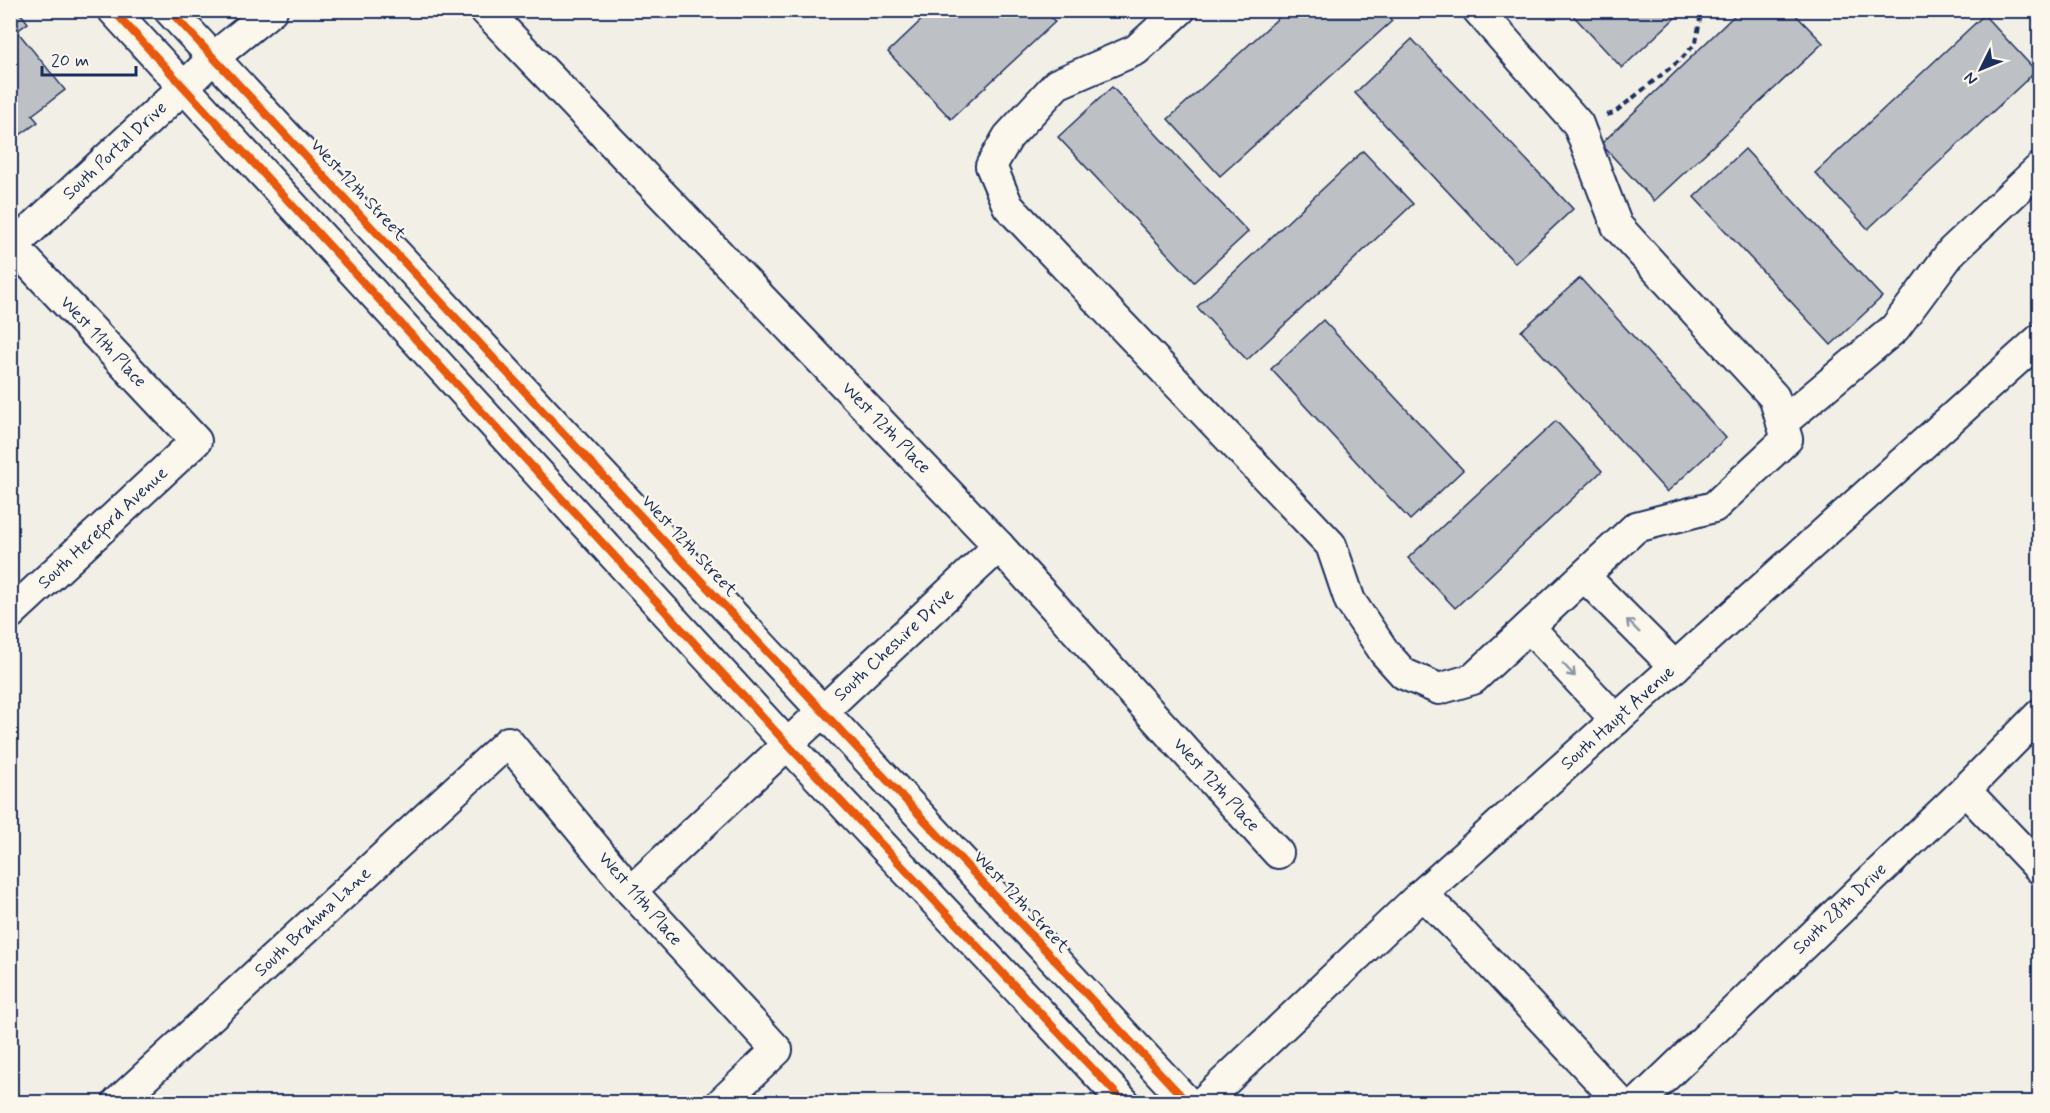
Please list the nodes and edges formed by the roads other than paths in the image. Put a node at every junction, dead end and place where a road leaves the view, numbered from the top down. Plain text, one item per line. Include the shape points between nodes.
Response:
1 (113, 10) edge
2 (169, 10) edge
3 (272, 10) edge
4 (485, 10) edge
5 (1180, 10) edge
6 (1478, 10) edge
7 (214, 57) junction
8 (184, 87) junction
9 (2040, 168) edge
10 (12, 245) edge
11 (2040, 339) edge
12 (1782, 423) junction
13 (196, 441) joint
14 (999, 546) junction
15 (1584, 576) junction
16 (10, 614) edge
17 (1529, 627) junction
18 (1675, 667) junction
19 (824, 712) junction
20 (2040, 714) edge
21 (1616, 720) junction
22 (508, 742) joint
23 (788, 745) junction
24 (1965, 790) junction
25 (1278, 853) dead end
26 (2040, 869) edge
27 (631, 891) junction
28 (1422, 894) junction
29 (118, 1102) edge
30 (722, 1102) edge
31 (1124, 1102) edge
32 (1187, 1102) edge
33 (1203, 1102) edge
34 (1620, 1102) edge
35 (1639, 1102) edge

1 - 8 street
2 - 7 street, West 12th Street
3 - 7 street, South Portal Drive
4 - 14 street, West 12th Place
5 - 17 street via 1136,50 1057,84 1008,137 991,166 1008,206 1331,545 1350,601 1384,653 1404,674 1439,689 1473,679
6 - 12 street via 1578,124 1617,226 1774,397
7 - 8 street, South Portal Drive
7 - 19 street, West 12th Street
8 - 10 street, South Portal Drive
8 - 23 street
9 - 12 street via 1952,251 1895,328
10 - 13 street, West 11th Place
11 - 18 street, South Haupt Avenue
12 - 15 street via 1787,439 1714,507 1636,527
13 - 16 street, South Hereford Avenue
14 - 19 street, South Cheshire Drive
14 - 25 street, West 12th Place
15 - 17 street
18 -> 15 street
17 -> 21 street
18 - 21 street, South Haupt Avenue
19 - 23 street, South Cheshire Drive
19 - 32 street, West 12th Street
20 - 24 street, South 28th Drive
21 - 28 street, South Haupt Avenue
22 - 27 street, West 11th Place
22 - 29 street, South Brahma Lane
23 - 27 street, South Cheshire Drive
23 - 31 street
24 - 26 street
24 - 35 street, South 28th Drive
27 - 30 street, West 11th Place via 777,1050
28 - 33 street, South Haupt Avenue
28 - 34 street

